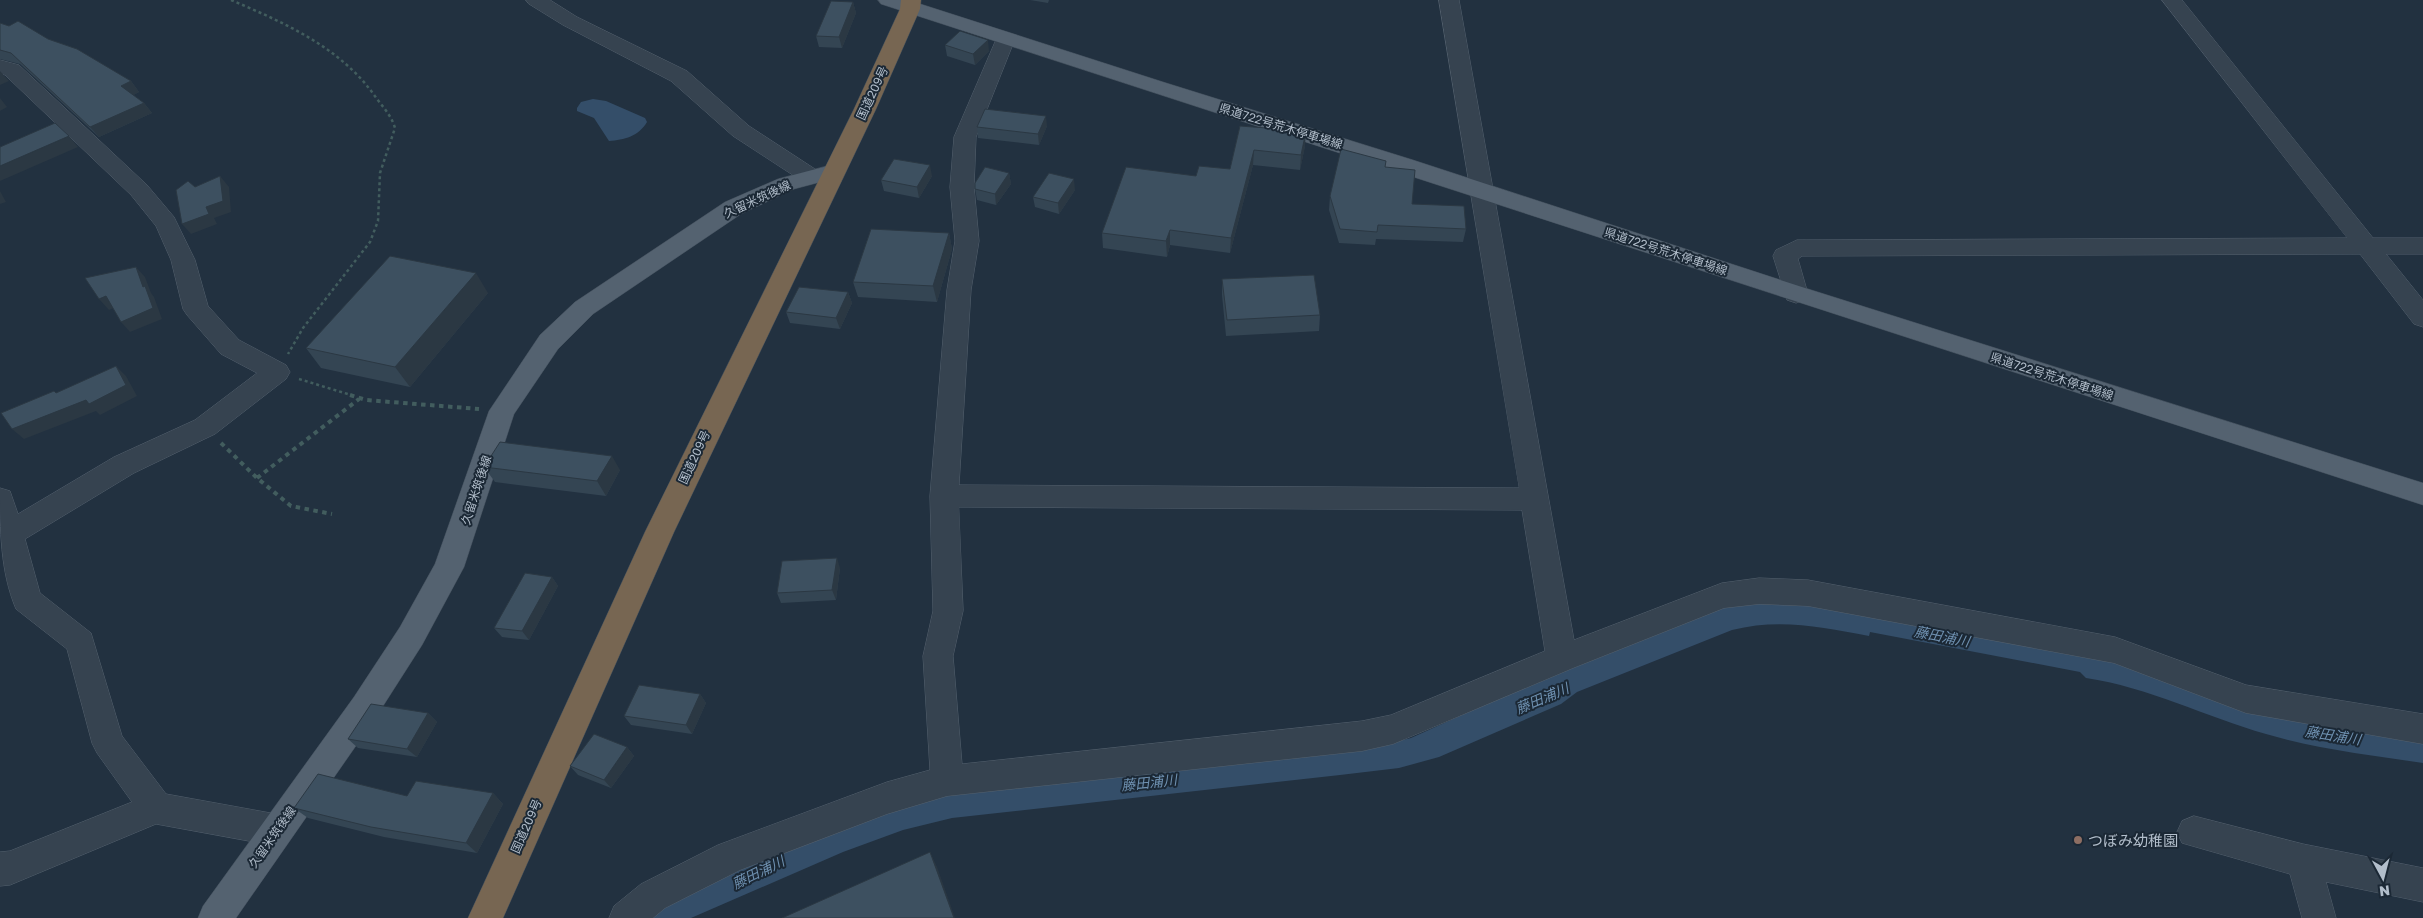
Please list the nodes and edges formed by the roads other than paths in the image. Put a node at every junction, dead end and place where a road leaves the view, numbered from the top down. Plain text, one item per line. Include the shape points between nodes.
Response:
1 (1449, 0) edge
2 (2172, 0) edge
3 (535, 1) edge
4 (903, 3) edge
5 (1005, 39) junction
6 (0, 66) edge
7 (823, 174) junction
8 (1483, 190) junction
9 (2367, 246) junction
10 (2423, 246) edge
11 (1796, 294) junction
12 (2423, 318) edge
13 (2423, 494) edge
14 (944, 496) junction
15 (1536, 499) junction
16 (0, 500) edge
17 (9, 534) junction
18 (1562, 658) junction
19 (2423, 728) edge
20 (947, 781) junction
21 (156, 808) junction
22 (276, 830) junction
23 (2194, 832) dead end
24 (2303, 861) junction
25 (0, 869) edge
26 (2423, 885) edge
27 (216, 918) edge
28 (485, 918) edge
29 (626, 918) edge
30 (2319, 918) edge

1 - 8 street
2 - 9 street
3 - 7 street via 679,76 741,131
4 - 5 main road, 県道722号荒木停車場線
4 - 7 highway, 国道209号 via 875,91
5 - 8 main road, 県道722号荒木停車場線
5 - 14 street via 965,137 962,187 967,241 959,290
6 - 17 street via 12,70 139,190 169,230 183,260 196,309 230,346 277,372 205,427 124,465
7 - 22 main road, 久留米筑後線 via 733,208 584,308 549,342 502,411 449,567 416,628 365,707
7 - 28 highway, 国道209号
8 - 11 main road, 県道722号荒木停車場線
8 - 15 street
9 - 10 street
9 - 11 street via 1797,248 1785,256
9 - 12 street
11 - 13 main road, 県道722号荒木停車場線
14 - 15 street
14 - 20 street via 948,611 938,656
15 - 18 street
16 - 17 street
17 - 21 street via 27,600 80,642 108,743
18 - 19 street via 1722,596 1759,591 1808,593 2115,650 2246,699
18 - 20 street via 1393,729 1362,736
20 - 29 street via 887,798 730,857 653,896
21 - 22 street
21 - 25 street via 10,868
22 - 27 main road, 久留米筑後線
23 - 24 street
24 - 26 street
24 - 30 street

